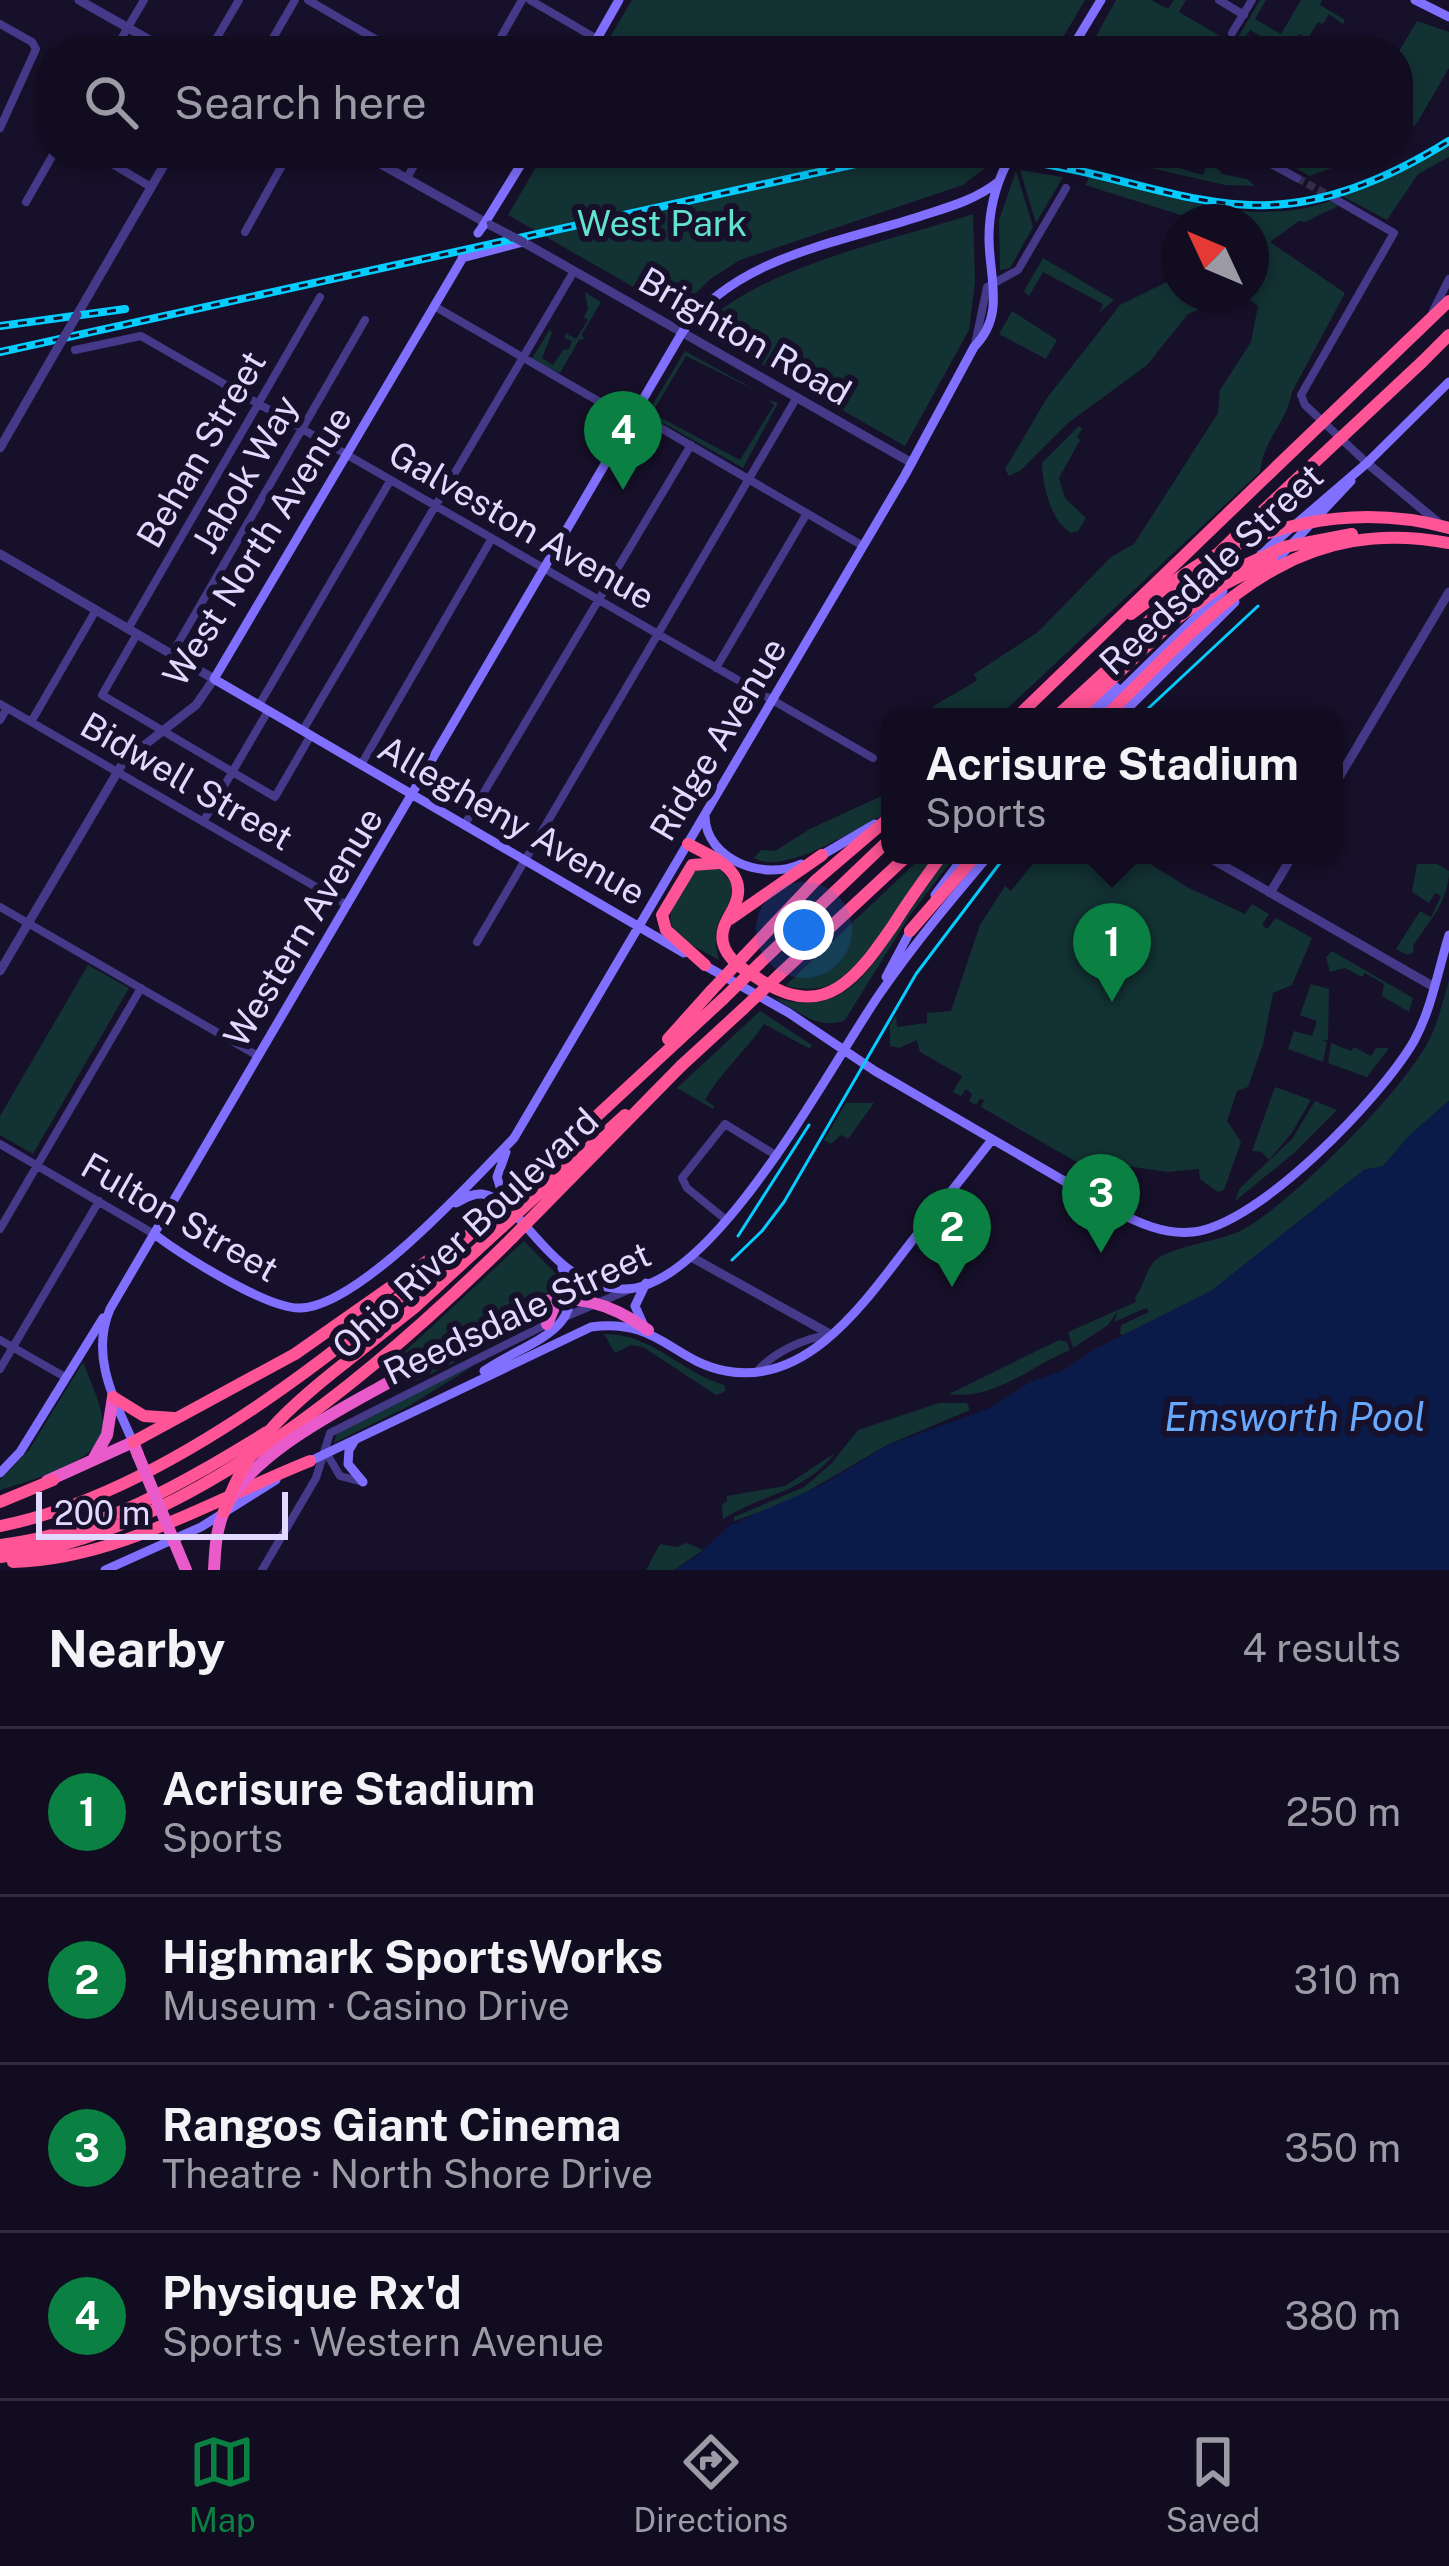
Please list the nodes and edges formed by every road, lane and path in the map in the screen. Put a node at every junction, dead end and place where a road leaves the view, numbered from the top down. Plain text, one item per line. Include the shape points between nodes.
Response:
1 (80, 0) edge
2 (144, 0) edge
3 (239, 0) edge
4 (295, 0) edge
5 (308, 0) edge
6 (526, 0) edge
7 (619, 0) edge
8 (1101, 0) edge
9 (1219, 0) edge
10 (1252, 0) edge
11 (1414, 0) edge
12 (1244, 15) junction
13 (1449, 17) edge
14 (0, 24) edge
15 (128, 27) junction
16 (1232, 34) dead end
17 (123, 36) edge
18 (143, 36) edge
19 (218, 36) edge
20 (274, 36) edge
21 (370, 36) edge
22 (503, 36) edge
23 (593, 36) edge
24 (598, 36) edge
25 (1079, 36) edge
26 (0, 100) edge
27 (10, 105) junction
28 (0, 128) edge
29 (45, 168) edge
30 (119, 168) edge
31 (162, 168) edge
32 (280, 168) edge
33 (389, 168) edge
34 (413, 168) edge
35 (519, 168) edge
36 (1005, 168) edge
37 (1279, 168) edge
38 (407, 178) junction
39 (1297, 178) tunnel mouth
40 (998, 182) junction
41 (151, 187) junction
42 (1066, 188) dead end
43 (1335, 199) tunnel mouth
44 (26, 202) dead end
45 (484, 227) junction
46 (244, 232) dead end
47 (525, 243) junction
48 (574, 271) junction
49 (1449, 279) edge
50 (994, 282) junction
51 (320, 297) dead end
52 (1449, 301) edge
53 (434, 306) junction
54 (365, 320) dead end
55 (683, 331) junction
56 (1449, 335) edge
57 (1415, 344) dead end
58 (75, 350) dead end
59 (522, 358) junction
60 (1449, 382) edge
61 (797, 397) junction
62 (258, 405) junction
63 (633, 416) junction
64 (302, 430) junction
65 (691, 445) junction
66 (0, 448) edge
67 (346, 455) junction
68 (1367, 463) junction
69 (912, 464) junction
70 (749, 479) junction
71 (390, 481) junction
72 (435, 507) junction
73 (807, 513) junction
74 (1449, 529) edge
75 (492, 538) junction
76 (1449, 542) edge
77 (863, 546) junction
78 (0, 554) edge
79 (544, 569) junction
80 (1449, 592) edge
81 (598, 599) junction
82 (96, 610) junction
83 (133, 632) junction
84 (657, 634) junction
85 (1162, 650) junction
86 (172, 654) junction
87 (1120, 657) junction
88 (716, 668) junction
89 (1062, 674) junction
90 (214, 680) junction
91 (773, 700) junction
92 (3, 706) edge
93 (264, 708) junction
94 (1026, 708) edge
95 (1066, 708) edge
96 (1084, 708) edge
97 (1087, 708) edge
98 (1103, 708) edge
99 (1114, 708) edge
100 (1128, 708) edge
101 (0, 720) edge
102 (32, 722) junction
103 (160, 730) junction
104 (307, 732) junction
105 (873, 758) dead end
106 (362, 763) junction
107 (1343, 771) edge
108 (117, 772) junction
109 (232, 772) junction
110 (414, 793) junction
111 (705, 815) junction
112 (881, 821) edge
113 (203, 822) junction
114 (465, 824) junction
115 (881, 824) edge
116 (688, 844) junction
117 (881, 848) edge
118 (822, 855) junction
119 (526, 859) junction
120 (898, 864) edge
121 (936, 864) edge
122 (958, 864) edge
123 (968, 864) edge
124 (981, 864) edge
125 (1220, 864) edge
126 (1288, 864) edge
127 (726, 865) junction
128 (1270, 893) junction
129 (347, 905) junction
130 (0, 907) edge
131 (28, 923) junction
132 (640, 926) junction
133 (723, 930) junction
134 (910, 931) junction
135 (1449, 934) edge
136 (477, 942) dead end
137 (705, 965) junction
138 (0, 971) edge
139 (1434, 987) junction
140 (141, 988) junction
141 (717, 995) junction
142 (876, 998) junction
143 (845, 1049) junction
144 (258, 1056) junction
145 (514, 1138) junction
146 (991, 1141) junction
147 (0, 1144) edge
148 (777, 1156) junction
149 (38, 1165) junction
150 (99, 1201) junction
151 (451, 1205) junction
152 (507, 1208) junction
153 (490, 1215) junction
154 (725, 1219) junction
155 (0, 1229) edge
156 (507, 1233) junction
157 (154, 1234) junction
158 (693, 1258) junction
159 (561, 1265) junction
160 (646, 1283) junction
161 (629, 1289) junction
162 (572, 1298) junction
163 (539, 1300) junction
164 (114, 1301) junction
165 (600, 1303) junction
166 (566, 1316) junction
167 (547, 1324) junction
168 (648, 1330) junction
169 (830, 1334) junction
170 (0, 1340) edge
171 (13, 1347) junction
172 (0, 1369) edge
173 (64, 1377) junction
174 (465, 1385) junction
175 (338, 1390) junction
176 (113, 1397) junction
177 (181, 1417) junction
178 (356, 1439) junction
179 (135, 1449) junction
180 (326, 1452) junction
181 (310, 1461) junction
182 (90, 1463) junction
183 (0, 1473) edge
184 (363, 1482) joint
185 (0, 1498) edge
186 (224, 1511) junction
187 (0, 1526) edge
188 (0, 1545) edge
189 (0, 1558) edge
190 (105, 1570) edge
191 (186, 1570) edge
192 (214, 1570) edge
193 (262, 1570) edge

1 - 15 street
2 - 15 street
3 - 19 street
4 - 20 street
5 - 21 street
6 - 22 street
6 - 23 street
7 - 24 main road
8 - 25 main road
9 - 12 street
10 - 12 street
11 - 13 main road
12 - 16 street
14 - 27 street via 36,46
15 - 17 street
15 - 18 street
26 - 27 street
27 - 28 street
29 - 44 street
30 - 41 street
31 - 41 street
32 - 46 street
33 - 38 street, Brighton Road
34 - 38 street
35 - 45 main road
36 - 40 main road, Ridge Avenue, bridge
37 - 39 street
38 - 45 street, Brighton Road
40 - 50 main road, Ridge Avenue via 989,238
40 - 55 main road, Western Avenue via 962,202 748,273
41 - 66 street, bridge
42 - 50 street via 1018,270
43 - 68 street via 1394,233 1302,399
45 - 47 street, Brighton Road, bridge
47 - 48 street, Brighton Road
47 - 53 main road, West North Avenue, bridge via 463,256
48 - 55 street, Brighton Road
48 - 59 street
49 - 57 street
50 - 69 main road, Ridge Avenue via 992,322
51 - 62 street, Behan Street
52 - 89 highway, bridge
53 - 59 street
53 - 67 main road, West North Avenue
54 - 64 street, Jabok Way
55 - 61 street, Brighton Road
55 - 63 main road, Western Avenue
56 - 87 highway, bridge via 1153,616
58 - 62 street, Galveston Avenue via 141,336
59 - 63 street
59 - 72 street
60 - 68 main road, Reedsdale Street
61 - 69 street, Brighton Road
61 - 70 street
62 - 64 street, Galveston Avenue
62 - 83 street, Behan Street
63 - 65 street
63 - 79 main road, Western Avenue
64 - 67 street, Galveston Avenue
64 - 86 street, Jabok Way
65 - 70 street
65 - 81 street
67 - 71 street, Galveston Avenue
67 - 90 main road, West North Avenue
68 - 74 street
68 - 85 main road, Reedsdale Street
68 - 100 main road, Reedsdale Street
69 - 77 main road, Ridge Avenue
70 - 73 street
70 - 84 street
71 - 72 street, Galveston Avenue
71 - 93 street
72 - 75 street, Galveston Avenue
72 - 104 street
73 - 77 street
73 - 88 street
74 - 89 highway, bridge via 1369,517 1297,524 1223,550
75 - 79 street, Galveston Avenue
75 - 106 street
76 - 87 highway, bridge via 1407,532 1284,548 1217,578
76 - 96 highway, bridge via 1363,539 1279,557 1171,623
76 - 99 highway, bridge via 1361,539 1280,564 1244,585
77 - 91 main road, Ridge Avenue
78 - 82 street, Allegheny Avenue
79 - 81 street, Galveston Avenue
79 - 110 main road, Western Avenue
80 - 107 street
81 - 84 street, Galveston Avenue
81 - 114 street
82 - 83 street, Allegheny Avenue
82 - 102 street
83 - 86 street, Allegheny Avenue
83 - 103 street, Behan Street via 102,695
84 - 88 street, Galveston Avenue
84 - 119 street
85 - 97 main road
85 - 98 main road, Reedsdale Street
86 - 90 street, Allegheny Avenue
87 - 95 highway
88 - 91 street, Galveston Avenue
89 - 94 highway
90 - 93 main road, Allegheny Avenue
90 - 103 street, West North Avenue via 196,705
91 - 105 street, Galveston Avenue
91 - 111 main road, Ridge Avenue
92 - 101 street
92 - 102 street, Bidwell Street
93 - 104 main road, Allegheny Avenue
93 - 109 street
102 - 108 street, Bidwell Street
103 - 108 street, West North Avenue
103 - 109 street
104 - 106 main road, Allegheny Avenue
104 - 109 street via 275,797
106 - 110 main road, Allegheny Avenue
108 - 113 street, Bidwell Street
108 - 131 street, West North Avenue
109 - 113 street
110 - 114 main road, Allegheny Avenue
110 - 129 main road, Western Avenue
111 - 116 main road, Ridge Avenue
111 - 118 main road via 712,843 758,870 787,871
112 - 118 main road
113 - 129 street, Bidwell Street
114 - 119 main road, Allegheny Avenue
115 - 141 highway, bridge via 814,881
116 - 127 highway
116 - 132 main road, Ridge Avenue
117 - 141 highway, Ohio River Boulevard, bridge
118 - 133 highway
119 - 132 main road, Allegheny Avenue
119 - 136 street
120 - 156 highway, bridge
121 - 133 highway via 865,965 830,993 779,992 730,958
122 - 134 main road, Reedsdale Street
123 - 134 highway
124 - 142 main road, Reedsdale Street
125 - 128 street
126 - 128 street
127 - 133 highway via 739,893
127 - 137 highway via 692,865 662,915 666,930
128 - 139 street
129 - 144 main road, Western Avenue
130 - 131 street
131 - 138 street, West North Avenue
131 - 140 street
132 - 137 main road, Allegheny Avenue
132 - 145 main road, Ridge Avenue
134 - 142 main road, Reedsdale Street
135 - 139 main road, Allegheny Avenue
137 - 143 main road, Allegheny Avenue
139 - 146 main road, Allegheny Avenue via 1416,1038 1384,1080 1271,1195 1223,1225 1178,1233 1136,1222
140 - 144 street
140 - 149 street
141 - 153 highway, Ohio River Boulevard, bridge
142 - 143 main road, Reedsdale Street
143 - 146 main road, Allegheny Avenue
143 - 148 main road, Reedsdale Street
144 - 157 main road, Western Avenue
145 - 151 main road, Ridge Avenue
145 - 152 main road via 497,1172
146 - 169 main road
147 - 149 street, Fulton Street
148 - 154 main road, Reedsdale Street
148 - 154 street via 725,1124 682,1178
149 - 150 street, Fulton Street
149 - 155 street
150 - 157 street, Fulton Street
150 - 171 street
151 - 152 main road via 479,1194
151 - 157 main road, Fulton Street via 344,1293 308,1308 262,1299
152 - 159 main road
153 - 177 highway via 314,1342
153 - 187 highway, Ohio River Boulevard via 388,1308 252,1408 88,1499
154 - 158 main road, Reedsdale Street
156 - 175 highway, Ohio River Boulevard via 443,1304
156 - 186 highway, bridge via 269,1426
157 - 164 main road, Western Avenue
158 - 160 main road, Reedsdale Street
158 - 169 street
159 - 161 main road via 592,1283
159 - 162 main road
160 - 161 main road, Reedsdale Street
160 - 168 main road via 635,1306
161 - 165 street, Reedsdale Street
162 - 163 highway
162 - 165 highway
162 - 166 main road
163 - 167 highway via 553,1310
163 - 186 highway, bridge via 498,1316 273,1455
164 - 173 main road, Western Avenue
164 - 176 main road, Western Avenue via 101,1343
165 - 166 street, Reedsdale Street
165 - 168 highway
166 - 167 street, Reedsdale Street
166 - 174 main road
167 - 180 street, Reedsdale Street via 334,1429
168 - 169 main road via 724,1371 756,1372 795,1359
168 - 174 main road, Reedsdale Street via 604,1325
170 - 171 street
171 - 172 street
171 - 173 street
173 - 183 main road, Western Avenue
174 - 178 main road, Reedsdale Street
175 - 188 highway via 133,1507
175 - 189 highway, Ohio River Boulevard via 158,1508 79,1540
176 - 177 highway via 151,1418
176 - 179 main road, Western Avenue
176 - 182 highway via 107,1435
177 - 179 highway
178 - 180 main road, Reedsdale Street
178 - 184 main road via 348,1464
179 - 182 highway
179 - 191 highway, bridge
180 - 181 main road
180 - 184 street via 340,1476
180 - 193 street
181 - 189 highway via 104,1546 31,1561
181 - 190 main road via 201,1527
182 - 185 highway
186 - 192 highway, bridge

